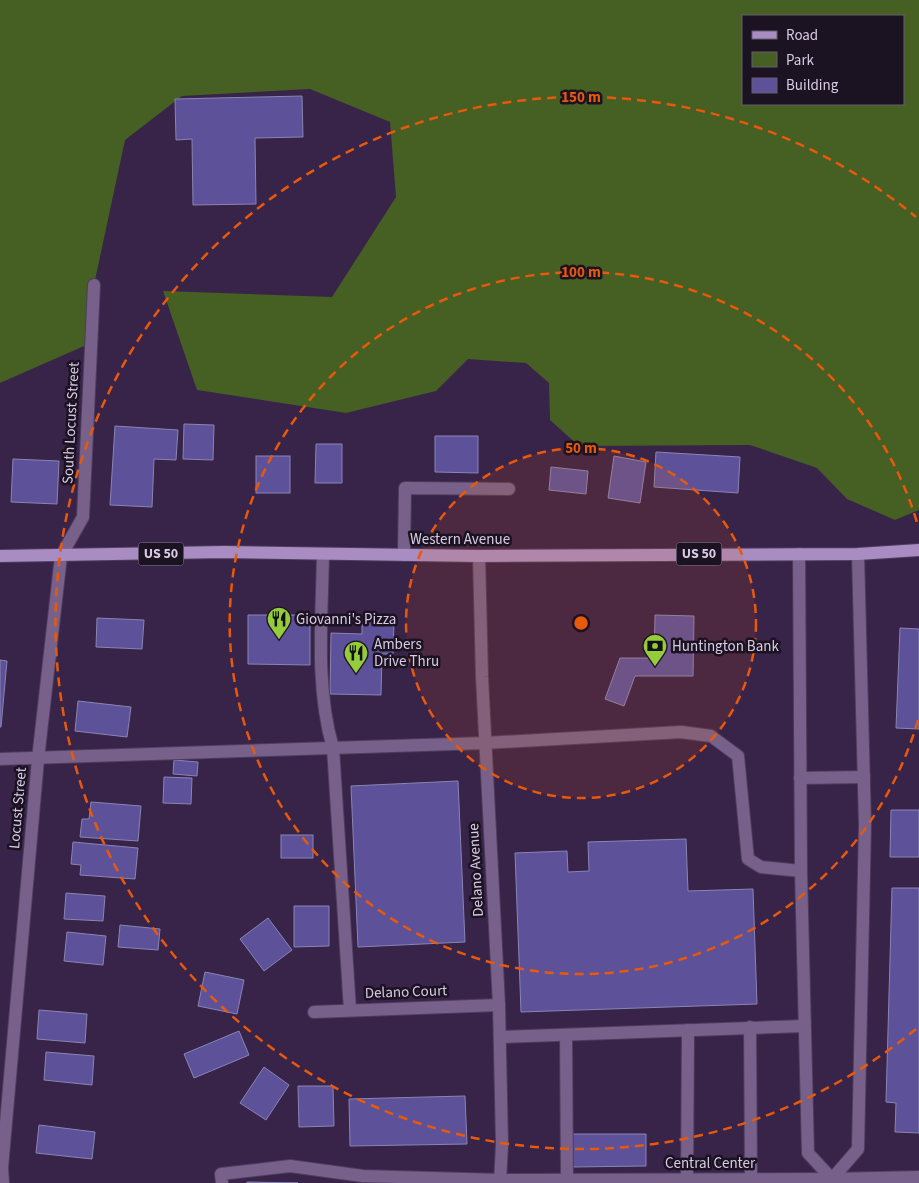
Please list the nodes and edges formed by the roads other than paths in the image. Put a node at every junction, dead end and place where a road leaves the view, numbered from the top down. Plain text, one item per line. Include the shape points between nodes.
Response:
1 (94, 285) dead end
2 (509, 489) dead end
3 (919, 550) edge
4 (323, 554) junction
5 (799, 554) junction
6 (858, 554) junction
7 (404, 555) junction
8 (0, 556) edge
9 (62, 556) junction
10 (479, 556) junction
11 (485, 743) junction
12 (333, 748) junction
13 (0, 759) edge
14 (38, 759) junction
15 (864, 777) junction
16 (800, 778) junction
17 (801, 871) junction
18 (499, 1005) junction
19 (350, 1010) junction
20 (314, 1012) dead end
21 (803, 1026) junction
22 (750, 1027) junction
23 (688, 1030) junction
24 (566, 1035) junction
25 (500, 1037) junction
26 (919, 1177) edge
27 (566, 1180) junction
28 (687, 1180) junction
29 (751, 1180) junction
30 (500, 1181) edge
31 (832, 1181) edge
32 (3, 1183) edge
33 (222, 1183) edge

1 - 9 street, South Locust Street via 83,518
2 - 7 street via 405,488
3 - 6 main road, Western Avenue / US 50
4 - 7 main road, Western Avenue / US 50
4 - 9 main road, Western Avenue / US 50 via 224,552
4 - 12 street via 323,698
5 - 6 main road, Western Avenue / US 50
5 - 10 main road, Western Avenue / US 50
5 - 16 street
6 - 15 street
7 - 10 main road, Western Avenue / US 50
8 - 9 main road, Western Avenue / US 50
9 - 14 street, Locust Street
10 - 11 street, Delano Avenue
11 - 12 street
11 - 17 street via 681,732 710,736 738,756 748,859 761,867
11 - 18 street, Delano Avenue
12 - 14 street
12 - 19 street
13 - 14 street
14 - 32 street, Locust Street
15 - 16 street
15 - 31 street via 858,1149
16 - 17 street
17 - 21 street
18 - 19 street, Delano Court
18 - 25 street, Delano Avenue
19 - 20 street, Delano Court
21 - 22 street
21 - 31 street via 808,1153
22 - 23 street
22 - 29 street
23 - 24 street
23 - 28 street
24 - 25 street
24 - 27 street
25 - 30 street, Delano Avenue
26 - 31 street, Central Center
27 - 28 street, Central Center
27 - 30 street, Central Center
28 - 29 street, Central Center
29 - 31 street, Central Center
30 - 33 street, Central Center via 363,1176 290,1166 221,1174

